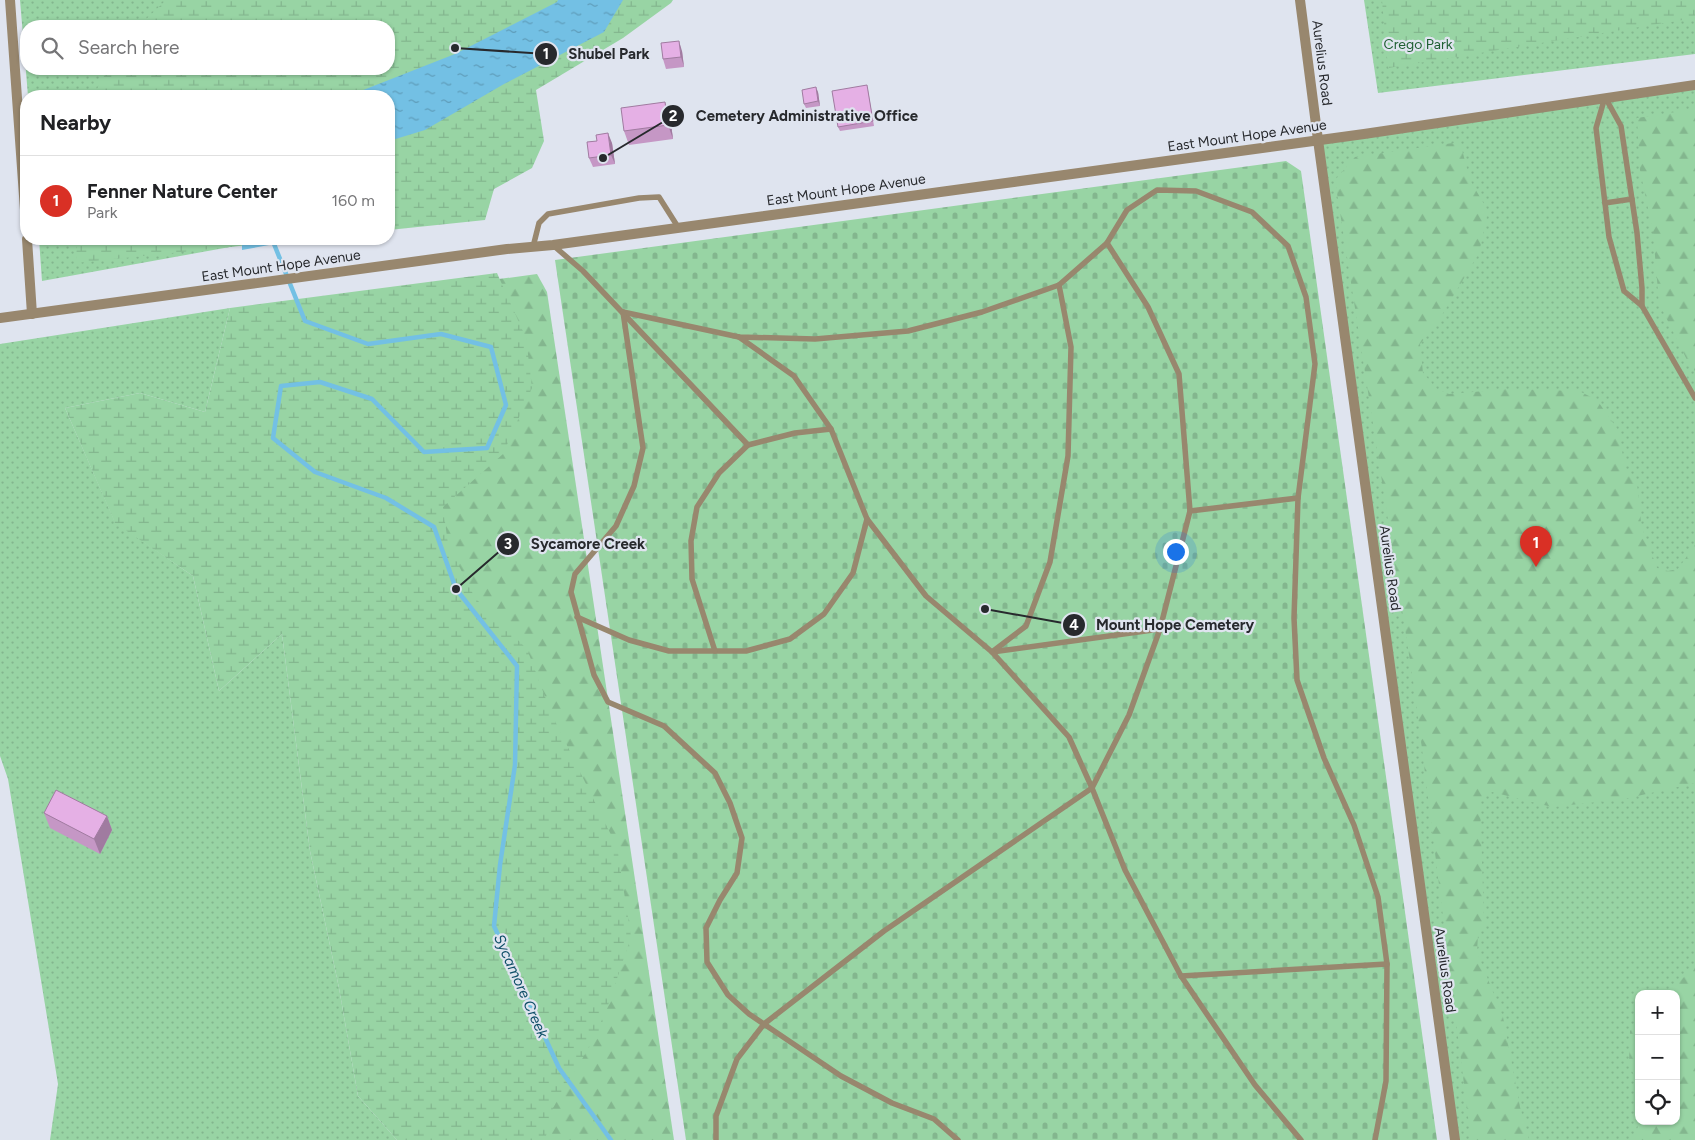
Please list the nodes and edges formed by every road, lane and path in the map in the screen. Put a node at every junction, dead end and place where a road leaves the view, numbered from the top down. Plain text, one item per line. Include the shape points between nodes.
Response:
1 (10, 0) edge
2 (1300, 0) edge
3 (1695, 85) edge
4 (1605, 97) junction
5 (20, 140) edge
6 (1318, 140) junction
7 (1632, 199) junction
8 (1605, 203) junction
9 (678, 227) junction
10 (1107, 243) junction
11 (27, 245) edge
12 (553, 245) junction
13 (533, 246) junction
14 (1059, 285) junction
15 (1642, 306) junction
16 (623, 312) junction
17 (32, 314) junction
18 (0, 318) edge
19 (739, 337) junction
20 (1695, 398) edge
21 (831, 429) junction
22 (748, 445) junction
23 (1298, 498) junction
24 (1190, 511) junction
25 (867, 519) junction
26 (578, 617) junction
27 (1160, 629) junction
28 (714, 651) junction
29 (992, 652) junction
30 (1092, 788) junction
31 (1387, 964) junction
32 (1181, 976) junction
33 (764, 1024) junction
34 (716, 1140) edge
35 (958, 1140) edge
36 (1301, 1140) edge
37 (1375, 1140) edge
38 (1455, 1140) edge

1 - 5 street
2 - 6 street, Aurelius Road
3 - 4 street, East Mount Hope Avenue
4 - 6 street, East Mount Hope Avenue
4 - 7 lane via 1621,126
4 - 8 lane via 1596,128
6 - 9 street, East Mount Hope Avenue
6 - 38 street, Aurelius Road
7 - 8 lane
7 - 15 lane
8 - 15 lane via 1609,237 1624,291
9 - 12 street, East Mount Hope Avenue
9 - 13 lane via 659,197 639,198 548,214 539,223
10 - 14 lane
10 - 23 lane via 1127,210 1157,190 1196,191 1252,212 1288,246 1306,297 1315,364
10 - 24 lane via 1148,307 1179,374
11 - 17 street
12 - 13 street, East Mount Hope Avenue
12 - 16 lane
13 - 17 street, East Mount Hope Avenue
14 - 19 lane via 982,312 908,331 815,339
14 - 29 lane via 1071,347 1068,456 1050,562 1026,626
15 - 20 lane
16 - 19 lane
16 - 22 lane
16 - 26 lane via 644,448 634,486 616,526 575,574 571,592
17 - 18 street, East Mount Hope Avenue
19 - 21 lane via 794,376
21 - 22 lane via 795,433
21 - 25 lane
22 - 28 lane via 719,473 697,507 691,541 692,579
23 - 24 lane
23 - 31 lane via 1294,618 1297,680 1324,758 1354,825 1378,897
24 - 27 lane
25 - 28 lane via 854,573 824,614 790,639 746,650
25 - 29 lane via 926,596
26 - 28 lane via 630,640 669,651
26 - 33 lane via 594,675 608,702 664,726 715,773 730,802 742,838 737,873 706,928 707,962 728,995
27 - 29 lane
27 - 30 lane via 1129,715
29 - 30 lane via 1069,737
30 - 32 lane via 1125,870
30 - 33 lane via 884,931
31 - 32 lane
31 - 37 lane via 1386,1080
32 - 36 lane via 1255,1085
33 - 34 lane via 737,1060 716,1116
33 - 35 lane via 841,1076 892,1103 934,1119

